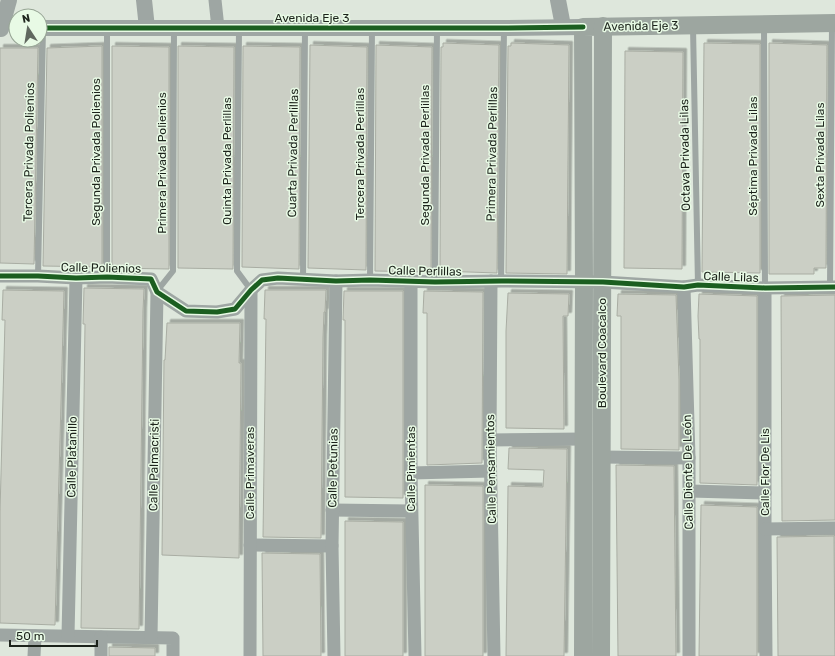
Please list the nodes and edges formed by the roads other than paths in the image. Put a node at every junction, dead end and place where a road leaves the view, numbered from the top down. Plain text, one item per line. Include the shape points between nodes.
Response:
1 (9, 0) edge
2 (144, 0) edge
3 (215, 0) edge
4 (558, 0) edge
5 (833, 23) edge
6 (764, 24) junction
7 (693, 25) junction
8 (564, 26) junction
9 (603, 26) junction
10 (583, 27) junction
11 (48, 28) edge
12 (107, 28) junction
13 (147, 28) junction
14 (174, 28) junction
15 (218, 28) junction
16 (239, 28) junction
17 (305, 28) junction
18 (372, 28) junction
19 (437, 28) junction
20 (504, 28) junction
21 (6, 29) edge
22 (41, 48) edge
23 (0, 276) edge
24 (38, 276) junction
25 (107, 276) junction
26 (76, 278) junction
27 (303, 279) junction
28 (336, 280) junction
29 (370, 280) junction
30 (496, 281) junction
31 (412, 282) junction
32 (435, 282) junction
33 (584, 282) junction
34 (603, 282) junction
35 (698, 285) junction
36 (684, 287) junction
37 (832, 287) edge
38 (765, 288) junction
39 (250, 290) junction
40 (157, 292) junction
41 (583, 438) junction
42 (490, 440) junction
43 (601, 456) junction
44 (689, 458) junction
45 (490, 471) junction
46 (411, 473) junction
47 (690, 491) junction
48 (765, 493) junction
49 (332, 510) junction
50 (411, 511) junction
51 (835, 528) edge
52 (765, 529) junction
53 (250, 545) junction
54 (332, 546) junction
55 (0, 635) edge
56 (34, 636) junction
57 (68, 636) junction
58 (101, 637) junction
59 (151, 638) junction
60 (34, 656) edge
61 (101, 656) edge
62 (173, 656) edge
63 (250, 656) edge
64 (334, 656) edge
65 (415, 656) edge
66 (494, 656) edge
67 (583, 656) edge
68 (601, 656) edge
69 (689, 656) edge
70 (766, 656) edge

1 - 21 street
2 - 13 street
3 - 15 street
4 - 8 street
5 - 6 main road, Avenida Eje 3
5 - 37 lane, Sexta Privada Lilas
6 - 7 main road, Avenida Eje 3
6 - 38 lane, Séptima Privada Lilas
7 - 9 main road, Avenida Eje 3
7 - 35 lane, Octava Privada Lilas
8 - 10 street, Avenida Eje 3
8 - 20 street, Avenida Eje 3
9 - 10 main road, Avenida Eje 3
9 - 34 main road, Boulevard Coacalco
10 - 33 main road, Boulevard Coacalco
11 - 12 street, Avenida Eje 3
12 - 13 street, Avenida Eje 3
12 - 25 lane, Segunda Privada Polienios
13 - 14 street, Avenida Eje 3
14 - 15 street, Avenida Eje 3
14 - 40 lane, Primera Privada Polienios via 173,271
15 - 16 street, Avenida Eje 3
16 - 17 street, Avenida Eje 3
16 - 39 lane, Quinta Privada Perlillas via 237,271
17 - 18 street, Avenida Eje 3
17 - 27 lane, Cuarta Privada Perlillas
18 - 19 street, Avenida Eje 3
18 - 29 lane, Tercera Privada Perlillas
19 - 20 street, Avenida Eje 3
19 - 32 lane, Segunda Privada Perlillas
20 - 30 lane, Primera Privada Perlillas
22 - 24 lane, Tercera Privada Polienios
23 - 24 street, Calle Polienios
24 - 26 street, Calle Polienios
25 - 26 street, Calle Polienios
25 - 40 street, Calle Polienios via 151,279
26 - 57 street, Calle Platanillo
27 - 28 street, Calle Perlillas
27 - 39 street, Calle Perlillas via 262,280
28 - 29 street, Calle Perlillas
28 - 49 street, Calle Petunias
29 - 31 street, Calle Perlillas
30 - 32 street, Calle Perlillas
30 - 33 street, Calle Perlillas
30 - 42 street, Calle Pensamientos
31 - 32 street, Calle Perlillas
31 - 46 street, Calle Pimientas
33 - 34 street, Calle Perlillas
33 - 41 main road, Boulevard Coacalco
34 - 36 street, Calle Lilas
34 - 43 main road, Boulevard Coacalco
35 - 36 street, Calle Lilas
35 - 38 street, Calle Lilas
36 - 44 street, Calle Diente De León
37 - 38 street, Calle Lilas
38 - 48 street, Calle Flor De Lis
39 - 40 street, Calle Polienios via 235,309 217,312 186,311
39 - 53 street, Calle Primaveras
40 - 59 street, Calle Palmacristi
41 - 42 street
41 - 67 main road, Boulevard Coacalco
42 - 45 street, Calle Pensamientos
43 - 44 street
43 - 68 main road, Boulevard Coacalco
44 - 47 street, Calle Diente De León
45 - 46 street
45 - 66 street, Calle Pensamientos
46 - 50 street, Calle Pimientas
47 - 48 street
47 - 69 street, Calle Diente De León
48 - 52 street, Calle Flor De Lis
49 - 50 street
49 - 54 street, Calle Petunias
50 - 65 street, Calle Pimientas
51 - 52 street
52 - 70 street, Calle Flor De Lis
53 - 54 street
53 - 63 street, Calle Primaveras
54 - 64 street, Calle Petunias
55 - 56 street
56 - 57 street
56 - 60 street
57 - 58 street
58 - 59 street
58 - 61 street
59 - 62 street via 173,638

